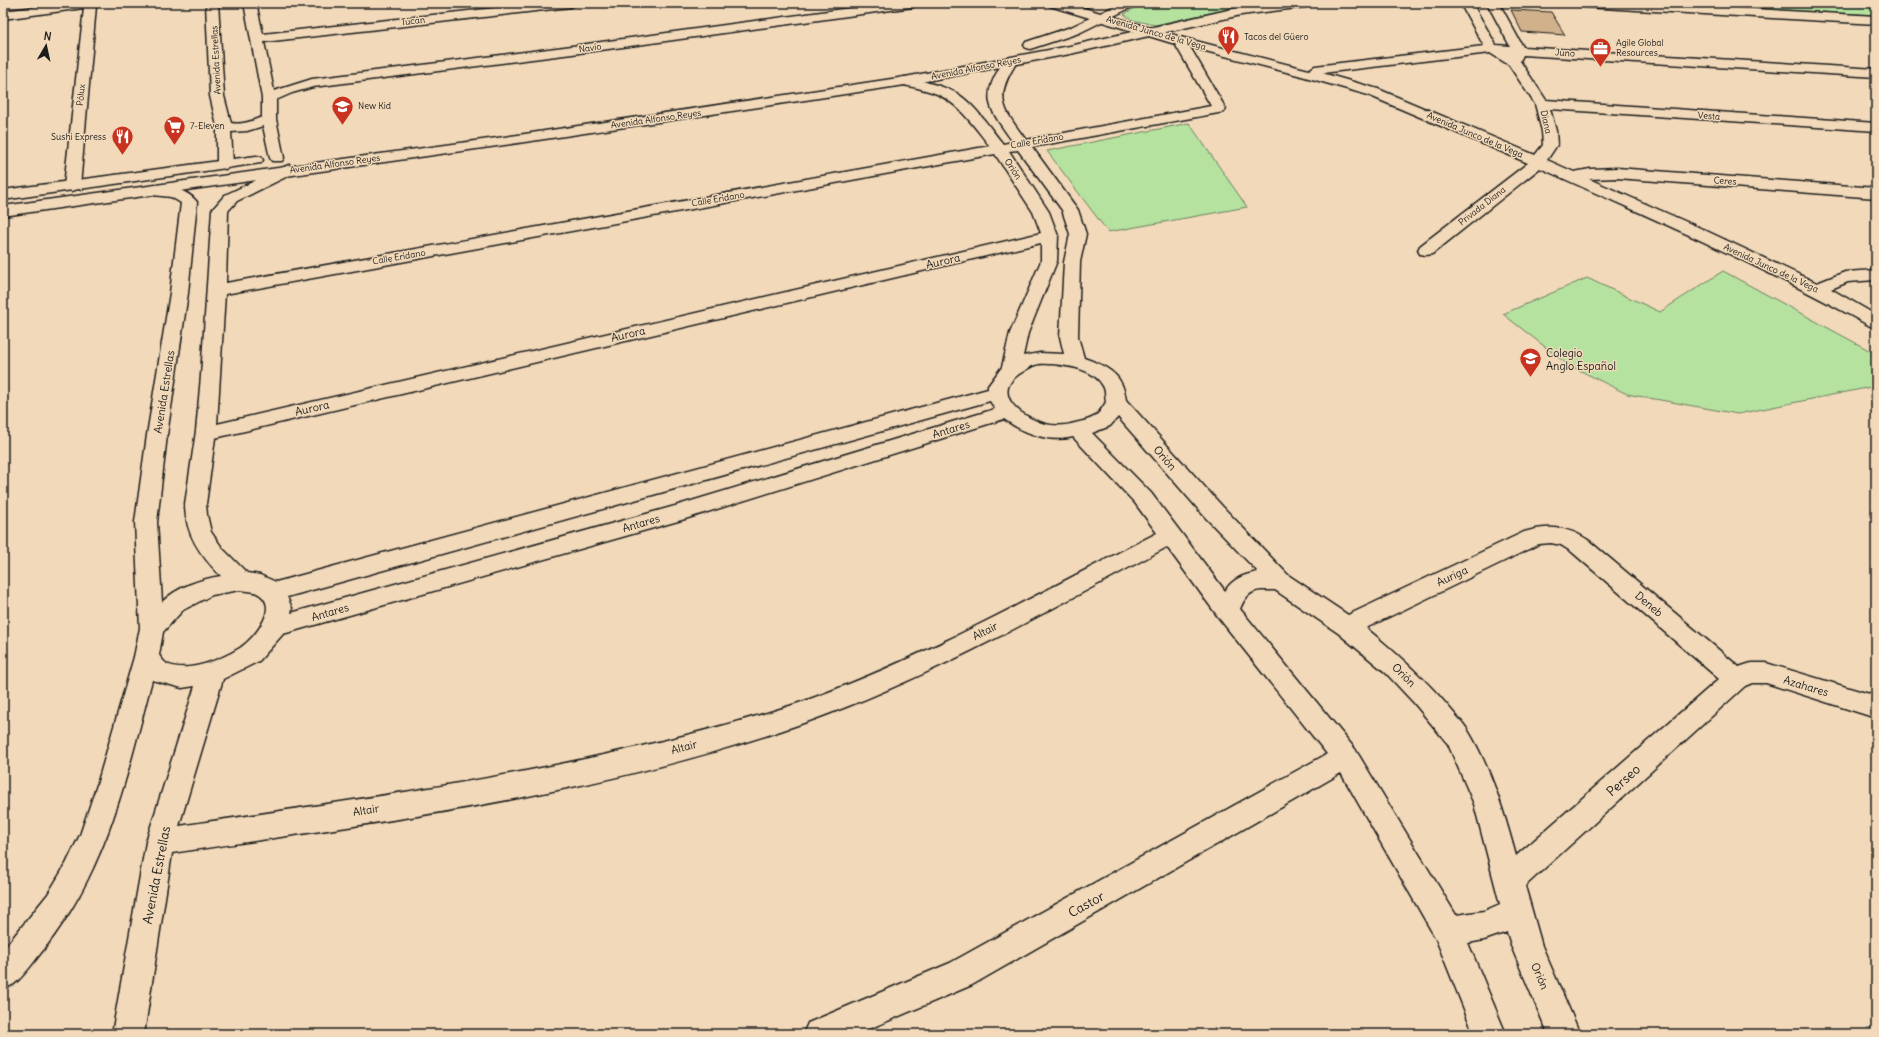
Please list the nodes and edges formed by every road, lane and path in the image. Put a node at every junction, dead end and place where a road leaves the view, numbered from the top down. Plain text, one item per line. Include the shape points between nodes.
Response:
1 (94, 3) edge
2 (212, 3) edge
3 (250, 3) edge
4 (570, 3) edge
5 (913, 3) edge
6 (1084, 3) edge
7 (1130, 3) edge
8 (1305, 3) edge
9 (1466, 3) edge
10 (1493, 3) edge
11 (1585, 3) edge
12 (90, 4) edge
13 (1059, 4) edge
14 (3, 15) edge
15 (1102, 17) junction
16 (1876, 20) edge
17 (1150, 31) junction
18 (256, 39) junction
19 (1180, 41) junction
20 (1492, 49) junction
21 (1516, 56) junction
22 (1010, 62) junction
23 (1303, 72) junction
24 (1876, 73) edge
25 (905, 81) junction
26 (269, 98) junction
27 (1542, 104) junction
28 (269, 119) junction
29 (224, 126) junction
30 (1876, 127) edge
31 (1021, 144) junction
32 (999, 148) junction
33 (346, 149) dead end
34 (286, 162) junction
35 (1538, 162) junction
36 (224, 164) junction
37 (1573, 177) junction
38 (72, 186) junction
39 (148, 191) junction
40 (1876, 193) edge
41 (3, 195) edge
42 (3, 211) edge
43 (1050, 236) junction
44 (1426, 250) dead end
45 (1876, 275) edge
46 (1816, 289) junction
47 (218, 290) junction
48 (1876, 322) edge
49 (1076, 360) junction
50 (1012, 369) junction
51 (1116, 402) junction
52 (1002, 403) junction
53 (1079, 432) junction
54 (206, 433) junction
55 (1171, 535) junction
56 (1559, 535) joint
57 (240, 581) junction
58 (1280, 581) junction
59 (273, 592) junction
60 (1227, 611) junction
61 (1347, 626) junction
62 (275, 627) junction
63 (152, 628) junction
64 (146, 656) junction
65 (212, 673) junction
66 (1736, 679) junction
67 (1876, 707) edge
68 (1346, 758) junction
69 (160, 842) junction
70 (1509, 881) junction
71 (1516, 911) junction
72 (1448, 930) junction
73 (3, 973) edge
74 (128, 1034) edge
75 (819, 1034) edge
76 (1490, 1034) edge
77 (1564, 1034) edge

1 - 12 street
2 - 29 street, Avenida Estrellas via 217,96
3 - 18 street
4 - 18 street, Tucán
5 - 26 street, Navío via 312,83 294,87
6 - 13 street
7 - 15 street, Avenida Alfonso Reyes
8 - 17 street, Avenida Alfonso Reyes via 1241,11
9 - 20 street
10 - 21 street, Diana
11 - 16 street
12 - 14 street
12 - 38 street, Pólux
13 - 15 street, Avenida Junco de la Vega
15 - 17 street, Avenida Junco de la Vega
15 - 33 street, Avenida Alfonso Reyes via 1043,42 951,60 769,90
17 - 19 street, Avenida Junco de la Vega
17 - 22 street, Avenida Alfonso Reyes
18 - 26 street
19 - 23 street, Avenida Junco de la Vega
19 - 31 street, Calle Erídano via 1219,108
20 - 21 street, Juno
20 - 23 street, Juno
21 - 24 street, Juno
21 - 27 street, Diana
22 - 25 street, Avenida Alfonso Reyes
22 - 31 street, Orión via 998,79 995,101 999,113
23 - 35 street, Avenida Junco de la Vega via 1373,92
25 - 32 street, Orión via 925,85 953,97 967,108
25 - 34 street, Avenida Alfonso Reyes via 518,139
26 - 28 street
27 - 30 street, Vesta
27 - 35 street, Diana via 1550,145
28 - 29 street via 249,126
28 - 34 street
29 - 36 street, Avenida Estrellas
31 - 32 street, Calle Erídano
31 - 49 street, Orión via 1070,210 1078,234 1072,262 1069,337
32 - 43 street, Orión via 1041,212
32 - 47 street, Calle Erídano
34 - 36 street, Avenida Alfonso Reyes
34 - 39 street, Avenida Alfonso Reyes
34 - 47 street via 231,198 220,210
35 - 37 street, Avenida Junco de la Vega
35 - 44 street, Privada Diana
36 - 38 street, Avenida Alfonso Reyes
37 - 40 street, Ceres via 1617,173
37 - 46 street, Avenida Junco de la Vega
38 - 41 street, Avenida Alfonso Reyes
39 - 42 street, Avenida Alfonso Reyes
39 - 63 street, Avenida Estrellas via 171,192 185,197 189,202 180,293 146,522
43 - 50 street, Orión via 1049,261 1019,333
43 - 54 street, Aurora
45 - 46 street via 1845,277
46 - 48 street, Avenida Junco de la Vega
47 - 54 street
49 - 50 street via 1030,360
49 - 51 street via 1098,370 1113,385
50 - 52 street via 1001,380
51 - 53 street via 1105,420
51 - 58 street, Orión via 1209,507
52 - 53 street via 1025,425 1051,432
52 - 59 street, Antares
52 - 62 street, Antares via 677,513
53 - 55 street via 1143,498
54 - 57 street via 195,507 197,523 213,553
55 - 60 street
55 - 69 street, Altair via 918,666 818,707 720,738 612,766 493,791
56 - 61 street, Auriga via 1532,538
56 - 66 street, Deneb via 1572,539
57 - 59 street via 260,584
57 - 63 street via 207,588 175,604
58 - 60 street via 1266,580 1241,587 1233,594
58 - 61 street, Orión
59 - 62 street via 280,608
60 - 68 street
61 - 70 street, Orión via 1394,665 1457,736 1488,804
62 - 65 street via 250,654
63 - 64 street
64 - 65 street via 158,672 182,678
64 - 73 street via 106,803 83,860 59,904
65 - 69 street, Avenida Estrellas
66 - 67 street, Azahares via 1751,673 1766,674
66 - 70 street, Perseo
68 - 72 street
68 - 75 street, Castor via 961,974
69 - 74 street, Avenida Estrellas
70 - 71 street, Orión
71 - 72 street via 1490,925
71 - 77 street, Orión via 1527,948
72 - 76 street

